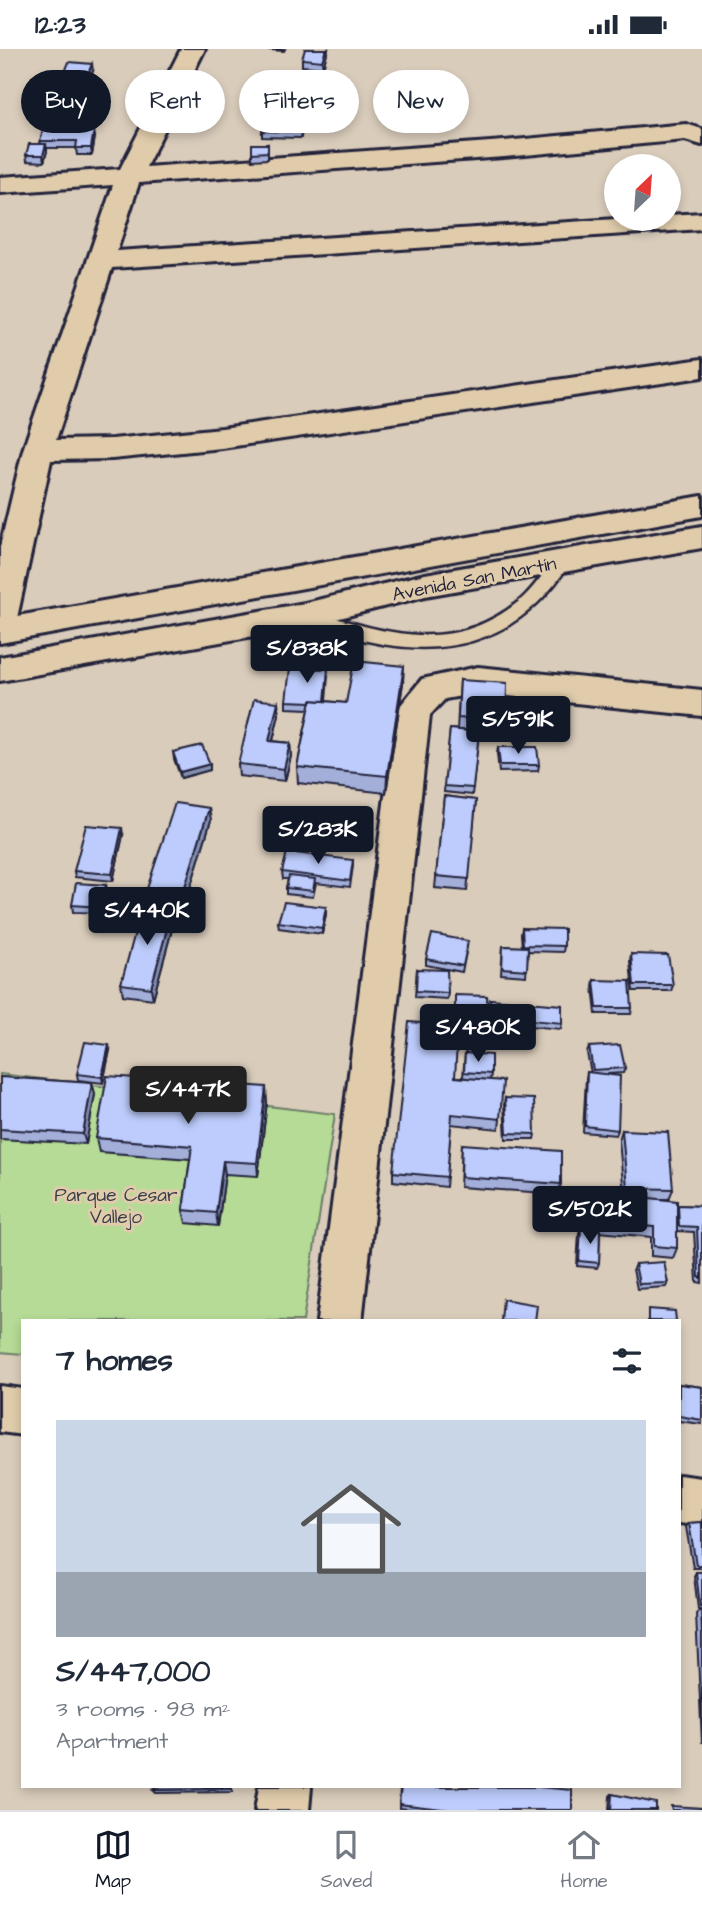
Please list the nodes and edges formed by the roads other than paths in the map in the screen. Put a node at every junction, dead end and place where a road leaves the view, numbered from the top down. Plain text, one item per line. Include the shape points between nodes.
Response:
1 (193, 49) edge
2 (702, 137) edge
3 (128, 178) junction
4 (0, 185) edge
5 (702, 221) edge
6 (102, 260) junction
7 (702, 368) edge
8 (37, 450) junction
9 (702, 506) edge
10 (702, 537) edge
11 (562, 561) junction
12 (421, 570) junction
13 (305, 615) junction
14 (0, 618) edge
15 (0, 631) edge
16 (0, 669) edge
17 (702, 703) edge
18 (339, 1319) edge
19 (0, 1409) edge
20 (21, 1412) edge
21 (681, 1499) edge
22 (702, 1502) edge
23 (285, 1788) edge
24 (282, 1810) edge

1 - 3 street
2 - 3 street via 687,132
3 - 4 street
3 - 6 street
5 - 6 street
6 - 8 street
7 - 8 street via 222,438 112,449
8 - 14 street
9 - 12 street, Avenida San Martín
10 - 11 street, Avenida San Martín
11 - 12 street, Avenida San Martín
11 - 13 lane via 526,605 482,633 440,644 387,641
12 - 13 street, Avenida San Martín
12 - 15 street, Avenida San Martín
13 - 16 street, Avenida San Martín
17 - 18 street via 478,680 434,688 413,711
19 - 20 street
21 - 22 street
23 - 24 street

